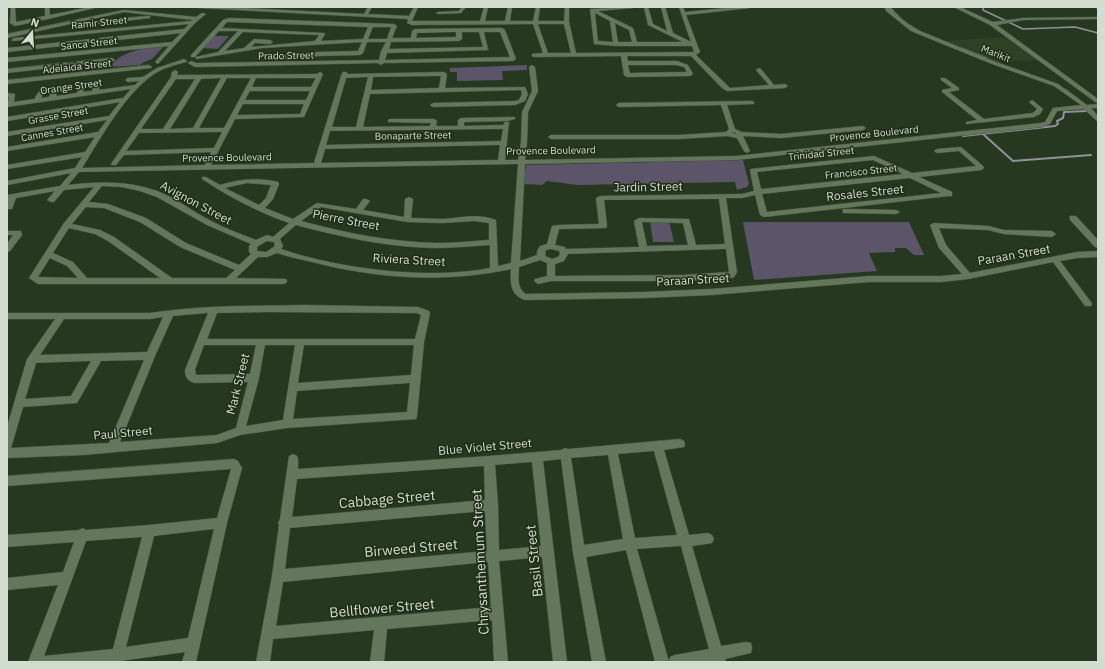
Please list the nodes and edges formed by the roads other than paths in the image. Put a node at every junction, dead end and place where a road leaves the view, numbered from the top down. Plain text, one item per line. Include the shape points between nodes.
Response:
1 (13, 7) edge
2 (47, 7) edge
3 (97, 7) edge
4 (142, 7) edge
5 (199, 7) edge
6 (346, 7) edge
7 (370, 7) edge
8 (416, 7) edge
9 (441, 7) edge
10 (464, 7) edge
11 (486, 7) edge
12 (510, 7) edge
13 (538, 7) edge
14 (567, 7) edge
15 (633, 7) edge
16 (646, 7) edge
17 (663, 7) edge
18 (681, 7) edge
19 (750, 7) edge
20 (887, 7) edge
21 (956, 7) edge
22 (260, 9) edge
23 (285, 9) edge
24 (592, 10) junction
25 (137, 12) junction
26 (438, 13) junction
27 (204, 14) dead end
28 (684, 14) junction
29 (162, 15) junction
30 (341, 15) junction
31 (365, 16) junction
32 (48, 18) junction
33 (410, 18) junction
34 (1098, 18) edge
35 (612, 19) junction
36 (196, 20) junction
37 (434, 22) junction
38 (482, 22) junction
39 (507, 22) junction
40 (536, 22) junction
41 (566, 22) junction
42 (349, 24) junction
43 (992, 24) junction
44 (371, 25) junction
45 (56, 26) junction
46 (218, 29) junction
47 (242, 30) junction
48 (346, 30) dead end
49 (184, 31) junction
50 (459, 31) junction
51 (481, 31) junction
52 (671, 35) junction
53 (7, 36) edge
54 (388, 40) junction
55 (412, 40) junction
56 (7, 41) edge
57 (364, 41) junction
58 (317, 42) junction
59 (172, 44) junction
60 (616, 44) junction
61 (635, 44) junction
62 (692, 44) junction
63 (143, 47) junction
64 (7, 50) edge
65 (220, 52) junction
66 (384, 52) junction
67 (692, 54) junction
68 (534, 55) dead end
69 (546, 55) junction
70 (574, 55) junction
71 (624, 55) junction
72 (116, 58) junction
73 (194, 59) junction
74 (7, 60) edge
75 (381, 63) junction
76 (625, 63) junction
77 (222, 64) junction
78 (158, 65) junction
79 (532, 67) dead end
80 (759, 70) dead end
81 (7, 71) edge
82 (103, 72) junction
83 (254, 76) junction
84 (371, 76) junction
85 (199, 77) junction
86 (225, 77) junction
87 (145, 78) junction
88 (128, 80) dead end
89 (944, 81) dead end
90 (7, 82) edge
91 (138, 86) junction
92 (773, 86) junction
93 (785, 86) dead end
94 (247, 89) junction
95 (313, 89) junction
96 (442, 90) junction
97 (367, 92) junction
98 (7, 95) edge
99 (52, 98) junction
100 (126, 99) junction
101 (37, 100) junction
102 (240, 102) junction
103 (307, 102) junction
104 (1032, 102) dead end
105 (1098, 102) edge
106 (752, 103) dead end
107 (724, 104) junction
108 (8, 105) edge
109 (433, 105) dead end
110 (619, 105) dead end
111 (1038, 106) junction
112 (1085, 106) junction
113 (1098, 106) edge
114 (1049, 107) junction
115 (113, 117) junction
116 (232, 117) junction
117 (7, 119) edge
118 (1098, 120) edge
119 (982, 121) junction
120 (461, 122) junction
121 (968, 123) dead end
122 (506, 127) junction
123 (388, 128) junction
124 (433, 128) junction
125 (863, 128) dead end
126 (328, 129) junction
127 (359, 129) junction
128 (195, 130) junction
129 (226, 130) junction
130 (136, 131) junction
131 (165, 131) junction
132 (730, 132) junction
133 (7, 134) edge
134 (100, 134) junction
135 (740, 135) junction
136 (551, 137) dead end
137 (504, 143) junction
138 (323, 147) junction
139 (7, 149) edge
140 (216, 150) junction
141 (747, 151) junction
142 (937, 151) dead end
143 (121, 153) junction
144 (88, 154) junction
145 (734, 155) junction
146 (501, 158) junction
147 (521, 158) junction
148 (318, 162) junction
149 (114, 164) junction
150 (209, 164) junction
151 (7, 167) edge
152 (78, 168) junction
153 (909, 176) junction
154 (7, 178) edge
155 (204, 178) dead end
156 (7, 183) edge
157 (100, 184) junction
158 (61, 187) junction
159 (219, 188) junction
160 (758, 192) junction
161 (742, 196) joint
162 (10, 197) edge
163 (722, 197) junction
164 (409, 199) dead end
165 (51, 200) dead end
166 (892, 201) junction
167 (366, 202) dead end
168 (83, 204) junction
169 (9, 207) dead end
170 (261, 208) junction
171 (809, 210) junction
172 (358, 212) junction
173 (1073, 218) dead end
174 (407, 220) junction
175 (294, 222) junction
176 (67, 225) junction
177 (603, 226) junction
178 (612, 226) dead end
179 (7, 233) edge
180 (1052, 234) dead end
181 (1095, 238) edge
182 (275, 239) junction
183 (493, 242) junction
184 (256, 243) junction
185 (1098, 245) edge
186 (551, 246) junction
187 (730, 246) junction
188 (693, 248) junction
189 (7, 249) edge
190 (277, 250) junction
191 (644, 250) junction
192 (563, 252) junction
193 (49, 254) junction
194 (256, 254) junction
195 (1098, 254) edge
196 (541, 257) junction
197 (1055, 260) junction
198 (551, 262) junction
199 (516, 265) junction
200 (241, 269) junction
201 (494, 269) junction
202 (968, 276) junction
203 (551, 278) junction
204 (84, 280) junction
205 (170, 281) junction
206 (228, 281) junction
207 (283, 281) dead end
208 (538, 281) dead end
209 (1088, 304) dead end
210 (214, 309) junction
211 (170, 312) junction
212 (8, 316) edge
213 (62, 316) junction
214 (201, 342) junction
215 (419, 342) junction
216 (261, 343) junction
217 (300, 343) junction
218 (150, 356) junction
219 (98, 357) junction
220 (32, 359) junction
221 (254, 378) junction
222 (415, 379) junction
223 (293, 387) junction
224 (19, 403) junction
225 (287, 424) junction
226 (240, 431) junction
227 (680, 444) dead end
228 (7, 445) edge
229 (658, 446) junction
230 (113, 447) junction
231 (612, 449) junction
232 (7, 453) edge
233 (565, 453) junction
234 (537, 456) junction
235 (293, 459) dead end
236 (489, 461) junction
237 (292, 474) junction
238 (7, 481) edge
239 (492, 505) junction
240 (284, 522) junction
241 (221, 523) junction
242 (148, 531) junction
243 (83, 534) junction
244 (708, 539) dead end
245 (685, 540) junction
246 (7, 541) edge
247 (630, 544) junction
248 (548, 551) junction
249 (579, 552) junction
250 (493, 556) junction
251 (278, 576) junction
252 (66, 578) junction
253 (7, 584) edge
254 (498, 612) junction
255 (381, 623) junction
256 (268, 633) junction
257 (193, 644) junction
258 (746, 648) dead end
259 (118, 655) junction
260 (718, 658) edge
261 (35, 662) edge
262 (45, 662) edge
263 (189, 662) edge
264 (263, 662) edge
265 (377, 662) edge
266 (501, 662) edge
267 (560, 662) edge
268 (599, 662) edge
269 (662, 662) edge
270 (675, 662) edge

1 - 32 street via 13,24
2 - 32 street
3 - 32 street
4 - 25 street
5 - 22 street
6 - 30 street
7 - 31 street
8 - 33 street
9 - 26 street
10 - 26 street via 461,12
11 - 38 street
12 - 39 street
13 - 40 street
14 - 41 street
15 - 24 street
16 - 52 street via 651,25
17 - 52 street
18 - 28 street
19 - 28 street
20 - 112 street, Marikit via 899,21 911,29 1056,85
21 - 43 street
22 - 23 street
23 - 30 street
24 - 35 street
24 - 60 street via 596,43
25 - 29 street
25 - 45 street via 124,11
26 - 37 street
27 - 36 street
28 - 62 street
29 - 36 street
29 - 45 street
30 - 31 street
31 - 33 street
33 - 37 street via 409,22 412,23
34 - 43 street via 1006,21
35 - 60 street
35 - 61 street via 631,29
36 - 49 street
36 - 56 street, Ramir Street
37 - 38 street
38 - 39 street
39 - 40 street
40 - 41 street
40 - 69 street
41 - 70 street
42 - 44 street
42 - 46 street via 229,20
42 - 48 street
43 - 105 street
44 - 54 street via 394,26
44 - 57 street
45 - 53 street
46 - 47 street
46 - 73 street
47 - 58 street via 322,34
47 - 65 street
49 - 59 street
49 - 64 street
50 - 51 street
50 - 55 street via 415,31
50 - 55 street via 459,39
51 - 66 street via 486,49
51 - 75 street, Prado Street via 502,30 513,59
52 - 62 street
54 - 55 street
54 - 57 street
54 - 66 street
57 - 58 street via 341,38
57 - 77 street via 360,53 318,54
58 - 65 street
59 - 63 street, Sanca Street
59 - 78 street
60 - 61 street
61 - 62 street
62 - 67 street via 697,52
63 - 72 street
63 - 74 street, Sanca Street
65 - 73 street
66 - 75 street
67 - 71 street
67 - 92 street via 729,90
68 - 69 street
69 - 70 street
70 - 71 street
71 - 76 street
72 - 81 street
72 - 82 street via 108,63
73 - 77 street, Prado Street via 195,65
73 - 78 street via 186,58 184,61
75 - 77 street, Prado Street
76 - 76 street via 677,63 686,66 690,74 628,75
78 - 82 street, Adelaida Street via 148,63 149,67
78 - 87 street
79 - 147 street, Paraan Street via 535,91 526,112
80 - 92 street
82 - 90 street, Adelaida Street
83 - 86 street
83 - 94 street
83 - 95 street via 319,75
84 - 96 street via 444,74
84 - 97 street
84 - 126 street via 344,75
85 - 86 street
85 - 130 street via 174,74
85 - 131 street
86 - 128 street
87 - 88 street
87 - 91 street
89 - 119 street via 957,89 944,91
91 - 99 street, Orange Street
91 - 100 street
92 - 93 street
94 - 95 street
94 - 102 street
95 - 103 street
96 - 97 street
96 - 109 street via 523,88 525,96 520,102 510,104
97 - 127 street
98 - 108 street via 13,95
99 - 101 street, Orange Street
99 - 101 street via 55,89 42,91
100 - 115 street
100 - 117 street
101 - 108 street, Orange Street
102 - 103 street
102 - 116 street
103 - 116 street via 302,116
104 - 111 street
105 - 112 street
106 - 107 street
107 - 110 street
107 - 132 street
111 - 114 street
111 - 119 street via 1038,114
112 - 113 street
112 - 114 street
112 - 118 street, Marikit
112 - 145 street, Provence Boulevard via 1055,109 1048,123 1042,125
114 - 141 street, Provence Boulevard via 1045,117 1037,121
115 - 133 street, Grasse Street
115 - 134 street
116 - 129 street
119 - 121 street
120 - 122 street
120 - 122 street via 510,118
120 - 124 street
122 - 137 street
123 - 124 street
123 - 124 street via 389,120 434,121
123 - 127 street
125 - 135 street via 781,136
126 - 127 street
126 - 138 street
128 - 129 street
128 - 131 street
129 - 140 street
130 - 131 street
130 - 143 street
132 - 135 street
132 - 136 street via 679,137
134 - 139 street, Cannes Street
134 - 144 street
135 - 141 street
137 - 138 street, Bonaparte Street
137 - 146 street
138 - 148 street
140 - 143 street
140 - 150 street
141 - 145 street, Provence Boulevard
142 - 153 street, Francisco Street via 961,149 981,168
143 - 149 street
144 - 151 street
144 - 152 street
145 - 147 street, Provence Boulevard
146 - 147 street, Provence Boulevard
146 - 148 street, Provence Boulevard
147 - 199 street, Paraan Street
148 - 150 street, Provence Boulevard
149 - 150 street, Provence Boulevard
149 - 152 street, Provence Boulevard
150 - 152 street, Provence Boulevard
152 - 154 street, Provence Boulevard
152 - 156 street, Provence Boulevard
152 - 158 street
153 - 160 street, Francisco Street
153 - 160 street, Trinidad Street via 874,158 753,168
153 - 166 street, Rosales Street via 951,196
155 - 159 street, Pierre Street
157 - 158 street, Avignon Street
157 - 168 street
157 - 184 street, Avignon Street via 130,186 161,195 202,219
158 - 162 street, Avignon Street
158 - 165 street
159 - 170 street, Pierre Street
159 - 170 street via 231,183 275,184 269,199
160 - 161 street, Francisco Street
160 - 171 street, Rosales Street via 764,217
161 - 163 street, Jardin Street
162 - 169 street
163 - 177 street, Jardin Street via 600,195
163 - 187 street
164 - 174 street
166 - 171 street, Rosales Street
166 - 171 street via 897,215
167 - 172 street
168 - 176 street
168 - 200 street via 105,206 121,211 142,220 183,245
170 - 175 street, Pierre Street
172 - 174 street
172 - 175 street via 320,205
173 - 181 street
174 - 183 street via 487,219 493,222
175 - 182 street
175 - 183 street, Pierre Street via 398,242 431,245
176 - 193 street
176 - 205 street via 97,232 111,239
177 - 178 street
177 - 186 street via 555,228
179 - 189 street via 18,235
180 - 202 street via 934,225 942,246
181 - 185 street
182 - 184 street via 267,238
182 - 190 street via 279,243
183 - 201 street
184 - 194 street via 252,249
186 - 192 street
186 - 196 street via 541,251
187 - 188 street
187 - 203 street via 733,272 731,275 684,278
188 - 191 street
188 - 191 street via 686,221 639,220
190 - 194 street via 267,255
190 - 201 street, Riviera Street via 341,271 475,277
191 - 192 street
192 - 198 street via 561,259
193 - 204 street via 70,264
193 - 204 street via 33,278 38,281
194 - 200 street
195 - 197 street, Paraan Street via 1076,255
196 - 198 street
196 - 199 street, Riviera Street
197 - 202 street, Paraan Street
197 - 209 street
198 - 203 street
199 - 201 street, Riviera Street
199 - 202 street, Paraan Street via 515,288 520,296 534,298 711,292 869,279 941,279
200 - 206 street
203 - 208 street
204 - 205 street
205 - 206 street
206 - 207 street
210 - 211 street
210 - 214 street
210 - 215 street via 418,310 426,313
211 - 213 street via 150,316
211 - 218 street
212 - 213 street
213 - 220 street
214 - 216 street
214 - 221 street via 190,370 190,376 194,379
215 - 217 street
215 - 222 street
216 - 217 street
216 - 221 street, Mark Street
217 - 223 street
218 - 219 street
218 - 230 street
219 - 220 street
219 - 224 street via 74,400
220 - 224 street
221 - 226 street, Mark Street
222 - 223 street
222 - 225 street, Paul Street via 412,416
223 - 225 street
224 - 228 street
225 - 226 street, Paul Street
226 - 230 street, Paul Street via 217,439
227 - 229 street, Blue Violet Street
229 - 231 street, Blue Violet Street
229 - 245 street
230 - 232 street, Paul Street
231 - 233 street, Blue Violet Street
231 - 247 street
233 - 234 street, Blue Violet Street
233 - 249 street
234 - 236 street, Blue Violet Street
234 - 248 street, Basil Street
235 - 237 street
236 - 237 street, Blue Violet Street
236 - 239 street, Chrysanthemum Street
237 - 240 street
238 - 241 street via 234,464 236,468
239 - 240 street, Cabbage Street
239 - 250 street, Chrysanthemum Street
240 - 251 street
241 - 242 street
241 - 257 street
242 - 243 street
242 - 259 street
243 - 246 street
243 - 252 street
244 - 245 street
245 - 247 street
245 - 260 street
247 - 249 street
247 - 269 street
248 - 250 street, Birweed Street
248 - 267 street, Basil Street
249 - 268 street
250 - 251 street, Birweed Street
250 - 254 street, Chrysanthemum Street
251 - 256 street
252 - 253 street
252 - 261 street
254 - 255 street, Bellflower Street
254 - 266 street, Chrysanthemum Street
255 - 256 street, Bellflower Street
255 - 265 street
256 - 264 street
257 - 259 street
257 - 263 street
258 - 260 street
259 - 262 street
260 - 270 street

